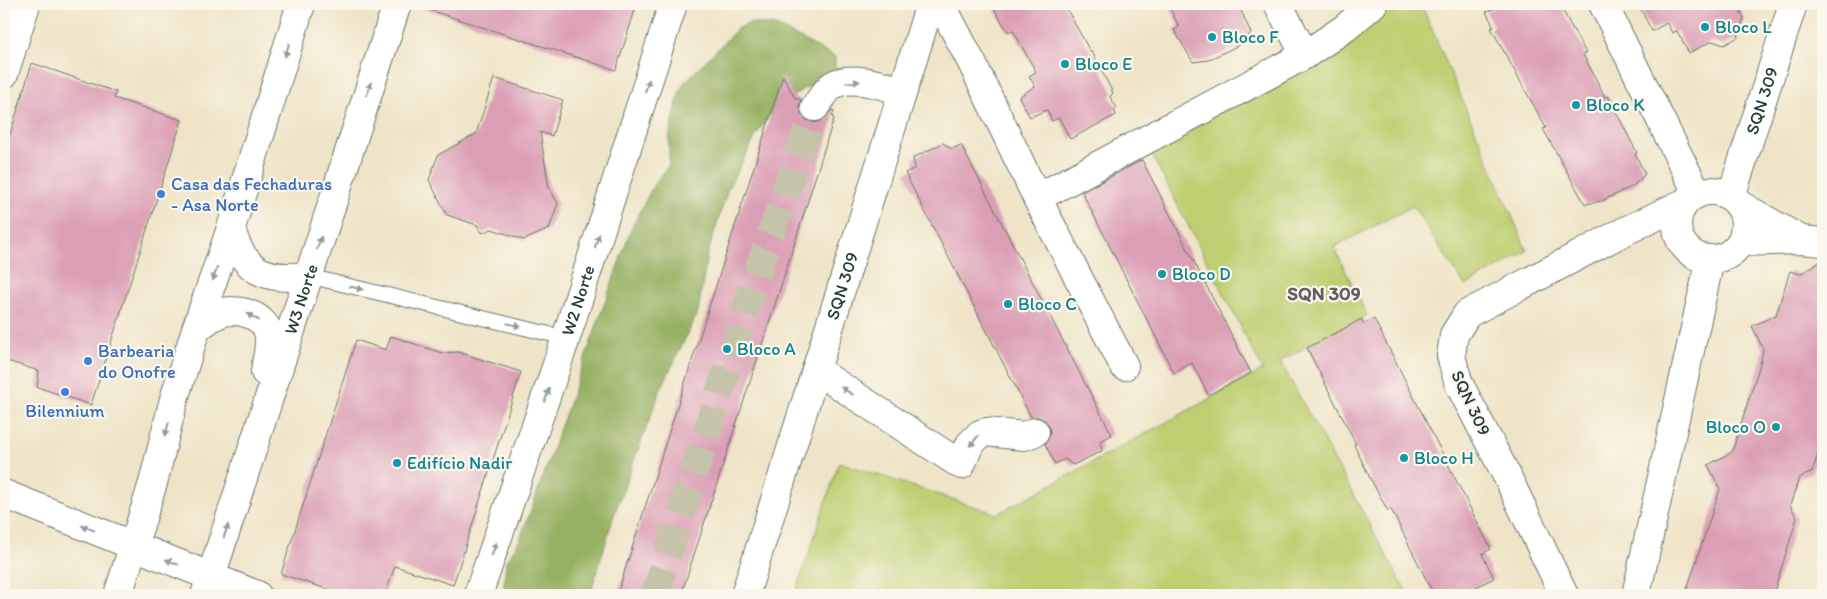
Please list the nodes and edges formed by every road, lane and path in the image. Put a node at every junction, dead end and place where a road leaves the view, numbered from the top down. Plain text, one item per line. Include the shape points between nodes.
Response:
1 (26, 4) edge
2 (301, 4) edge
3 (397, 4) edge
4 (673, 4) edge
5 (930, 4) edge
6 (941, 4) edge
7 (1278, 4) edge
8 (1373, 4) edge
9 (1604, 4) edge
10 (1793, 4) edge
11 (1305, 55) junction
12 (4, 74) edge
13 (903, 91) junction
14 (815, 107) tunnel mouth
15 (1037, 198) junction
16 (1691, 198) junction
17 (1735, 201) junction
18 (231, 228) junction
19 (1622, 232) junction
20 (1677, 233) junction
21 (1812, 240) edge
22 (1741, 242) junction
23 (1710, 260) junction
24 (308, 276) junction
25 (196, 329) junction
26 (566, 338) junction
27 (1124, 366) dead end
28 (816, 370) junction
29 (1035, 432) dead end
30 (255, 445) junction
31 (4, 494) edge
32 (134, 546) junction
33 (208, 586) edge
34 (118, 595) edge
35 (257, 595) edge
36 (478, 595) edge
37 (745, 595) edge
38 (1564, 595) edge
39 (1636, 595) edge

1 - 12 street
2 -> 18 street
24 -> 3 street, W3 Norte
26 -> 4 street, W2 Norte
5 - 13 street, SQN 309
6 - 15 street
7 - 11 street
8 - 11 street
9 - 16 street
10 - 17 street, SQN 309
11 - 15 street
14 -> 13 street via 834,85 856,80
13 - 28 street, SQN 309
15 - 27 street
16 - 17 street via 1708,190 1720,192
16 - 19 street, SQN 309
16 - 20 street via 1677,217
17 - 21 street
17 - 22 street via 1745,218 1746,230
18 - 24 street via 234,242 247,263 255,269 279,277
18 -> 25 street
19 - 20 street, SQN 309
19 - 38 street, SQN 309 via 1467,314 1454,335 1451,356 1459,384
20 - 23 street via 1690,252
21 - 22 street
22 - 23 street via 1723,258
23 - 39 street
24 -> 26 lane
24 - 30 street, W3 Norte
30 -> 25 street via 270,336 265,325 251,315 237,311 219,313
25 -> 32 street
36 -> 26 street, W2 Norte
29 -> 28 street via 1024,436 980,434 970,444 960,465
28 - 37 street, SQN 309
33 -> 30 street, W3 Norte
32 -> 31 street
33 -> 32 street
32 - 34 street
33 - 35 street

